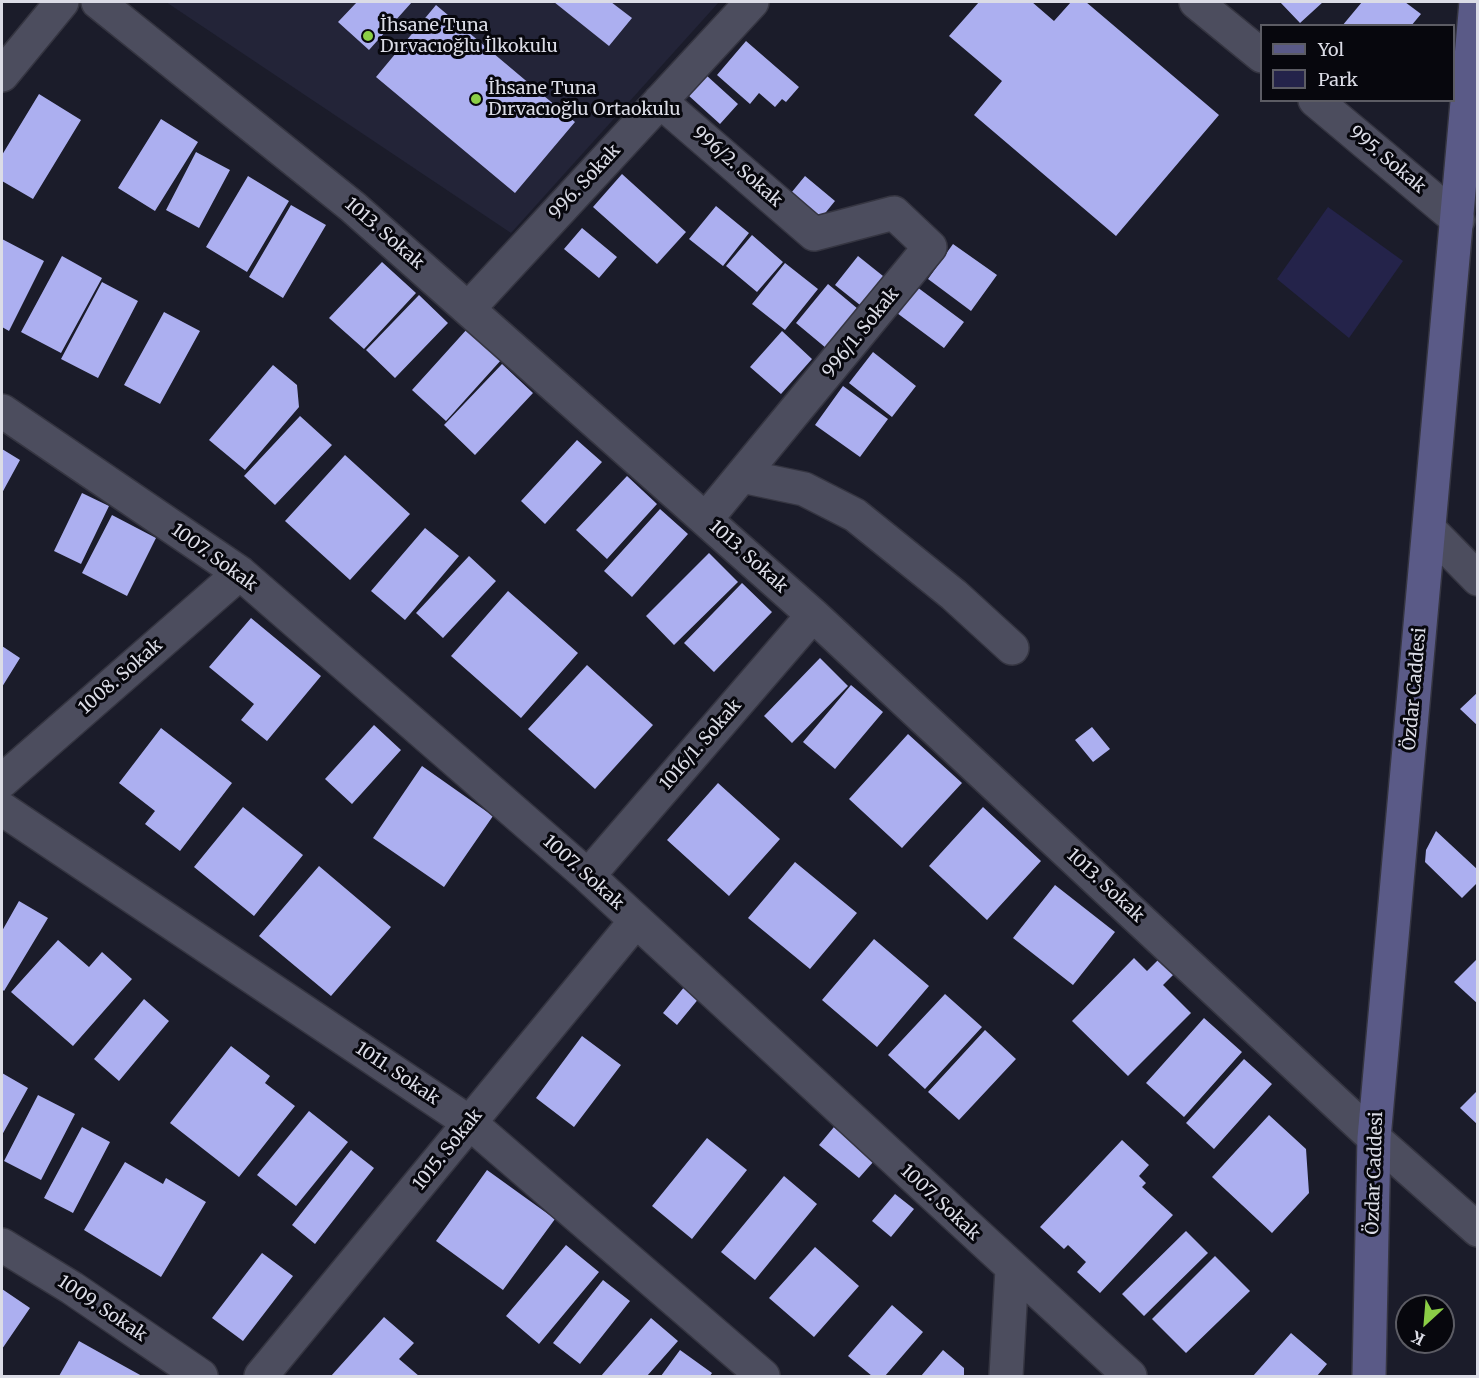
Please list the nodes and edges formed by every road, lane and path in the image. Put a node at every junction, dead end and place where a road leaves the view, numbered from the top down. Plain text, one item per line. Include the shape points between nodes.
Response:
1 (62, 2) edge
2 (98, 2) edge
3 (752, 2) edge
4 (1196, 2) edge
5 (1476, 2) edge
6 (1260, 54) edge
7 (2, 75) edge
8 (660, 101) junction
9 (1317, 102) edge
10 (1458, 220) junction
11 (814, 234) joint
12 (468, 309) junction
13 (2, 411) edge
14 (742, 476) junction
15 (705, 519) junction
16 (1430, 530) junction
17 (240, 573) junction
18 (1478, 579) edge
19 (813, 615) junction
20 (1012, 648) dead end
21 (2, 781) edge
22 (2, 809) edge
23 (588, 876) junction
24 (635, 922) junction
25 (470, 1123) junction
26 (1374, 1138) junction
27 (1478, 1230) edge
28 (2, 1245) edge
29 (1012, 1269) junction
30 (201, 1377) edge
31 (261, 1377) edge
32 (763, 1377) edge
33 (1006, 1377) edge
34 (1130, 1377) edge
35 (1369, 1377) edge

1 - 7 street
2 - 12 street, 1013. Sokak via 353,207
3 - 8 street, 996. Sokak
4 - 6 street
5 - 10 main road, Özdar Caddesi
8 - 11 street, 996/2. Sokak
8 - 12 street, 996. Sokak
9 - 10 street, 995. Sokak
10 - 16 main road, Özdar Caddesi
11 - 14 street, 996/1. Sokak via 894,213 930,247
12 - 15 street, 1013. Sokak
13 - 17 street, 1007. Sokak
14 - 15 street, 996/1. Sokak
14 - 20 street via 804,489 855,515
15 - 19 street, 1013. Sokak
16 - 18 street
16 - 26 main road, Özdar Caddesi
17 - 21 street, 1008. Sokak
17 - 23 street, 1007. Sokak
19 - 23 street, 1016/1. Sokak
19 - 26 street, 1013. Sokak
22 - 25 street, 1011. Sokak
23 - 24 street, 1007. Sokak
24 - 25 street, 1015. Sokak
24 - 29 street, 1007. Sokak
25 - 31 street, 1015. Sokak
25 - 32 street, 1011. Sokak
26 - 27 street, 1013. Sokak
26 - 35 main road, Özdar Caddesi
28 - 30 street, 1009. Sokak
29 - 33 street
29 - 34 street, 1007. Sokak

